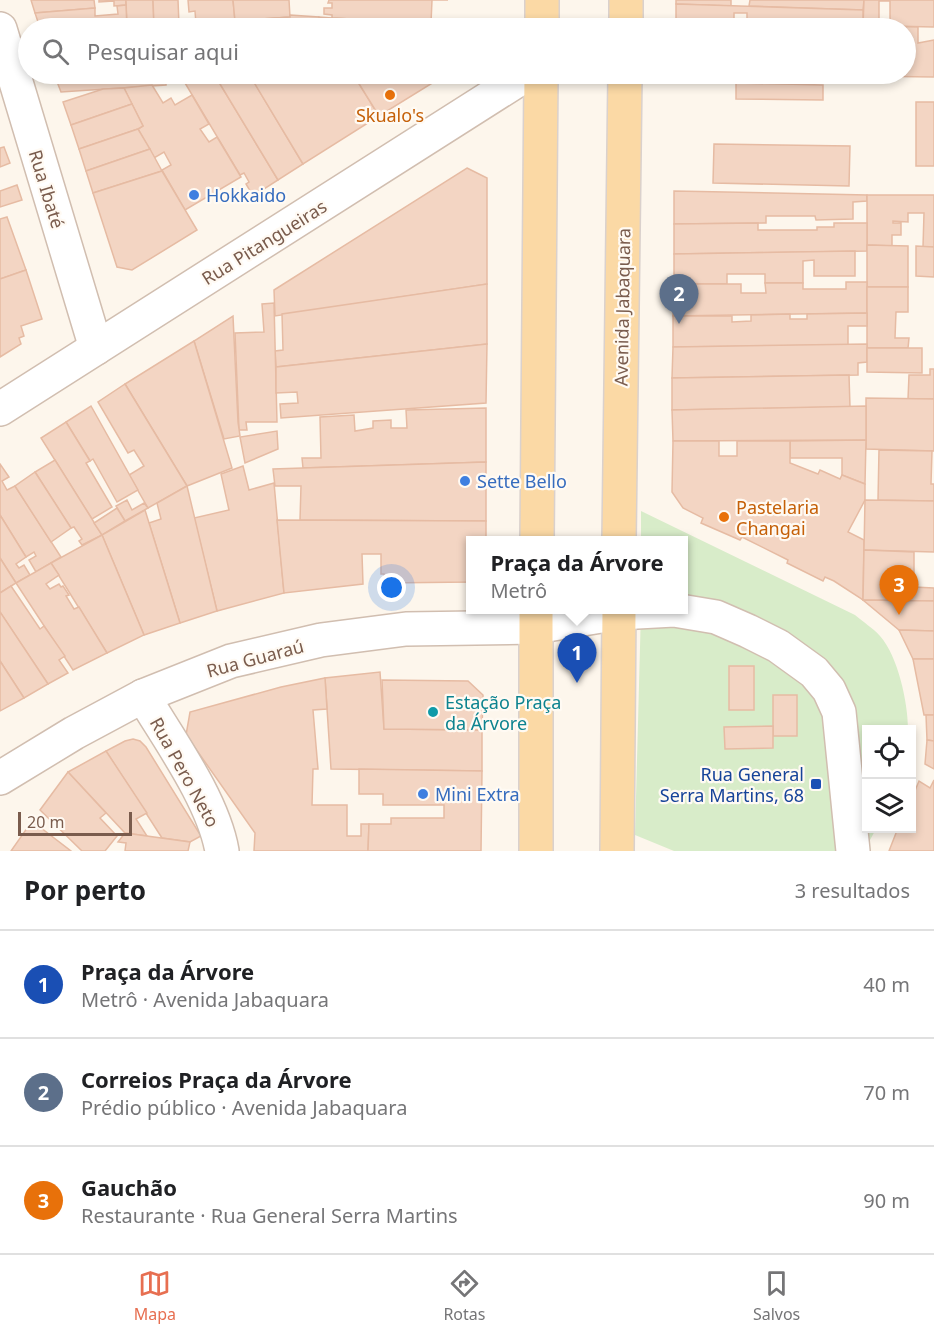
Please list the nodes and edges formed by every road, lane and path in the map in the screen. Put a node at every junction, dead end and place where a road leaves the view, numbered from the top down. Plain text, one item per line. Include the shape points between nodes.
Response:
1 (542, 0) edge
2 (626, 0) edge
3 (542, 18) edge
4 (626, 18) edge
5 (0, 29) edge
6 (511, 84) edge
7 (541, 84) edge
8 (625, 84) edge
9 (96, 348) junction
10 (0, 409) edge
11 (537, 536) edge
12 (619, 536) edge
13 (688, 612) edge
14 (583, 614) edge
15 (619, 614) edge
16 (536, 618) edge
17 (143, 696) junction
18 (0, 778) edge
19 (222, 851) edge
20 (536, 851) edge
21 (617, 851) edge
22 (853, 851) edge

1 - 3 main road
2 - 4 main road
5 - 9 street, Rua Ibaté
6 - 9 street, Rua Pitangueiras
7 - 11 main road
8 - 12 main road, Avenida Jabaquara
9 - 10 street, Rua Pitangueiras
13 - 22 street, Rua Guaraú via 716,617 778,646 813,672 829,690 839,712
14 - 16 street, Rua Guaraú
15 - 21 main road
16 - 17 street, Rua Guaraú via 321,640 231,661
16 - 20 main road
17 - 18 street, Rua Guaraú
17 - 19 street, Rua Pero Neto via 210,812

